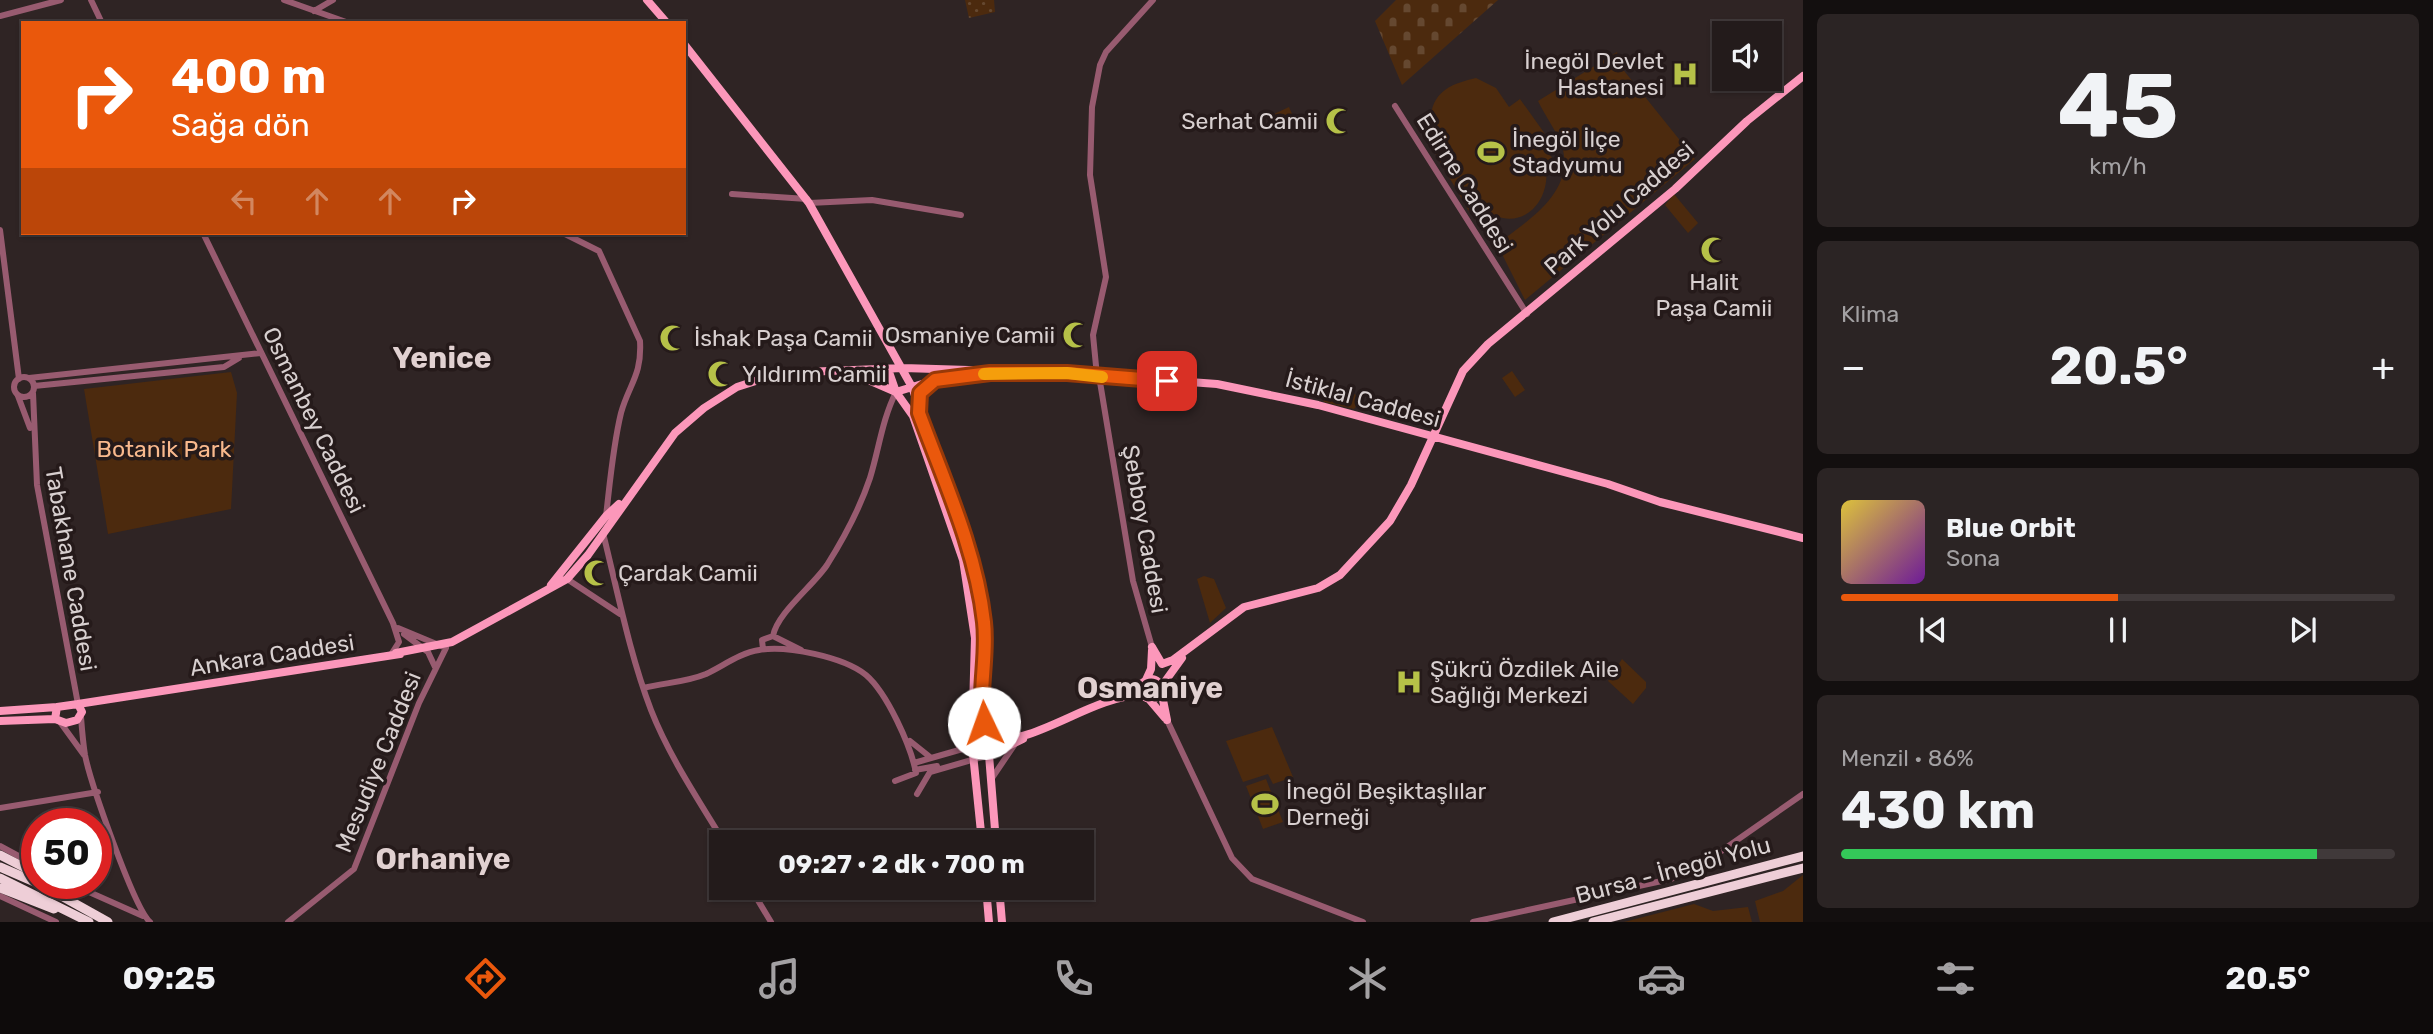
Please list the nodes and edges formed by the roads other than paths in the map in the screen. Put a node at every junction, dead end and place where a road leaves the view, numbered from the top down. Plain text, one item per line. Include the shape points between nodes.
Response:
1 (61, 0) edge
2 (91, 0) edge
3 (284, 0) edge
4 (333, 0) edge
5 (647, 0) edge
6 (1153, 0) edge
7 (314, 11) junction
8 (0, 16) edge
9 (101, 21) edge
10 (343, 21) edge
11 (665, 21) edge
12 (686, 47) edge
13 (1803, 76) edge
14 (1395, 106) dead end
15 (732, 194) dead end
16 (808, 201) junction
17 (961, 215) dead end
18 (0, 230) edge
19 (204, 235) edge
20 (567, 235) edge
21 (1527, 314) junction
22 (261, 353) junction
23 (241, 357) junction
24 (141, 366) junction
25 (903, 368) junction
26 (888, 369) junction
27 (847, 371) junction
28 (990, 373) junction
29 (142, 375) junction
30 (1098, 376) junction
31 (29, 378) junction
32 (19, 379) junction
33 (935, 380) junction
34 (912, 387) junction
35 (33, 390) junction
36 (896, 392) junction
37 (15, 393) junction
38 (916, 415) junction
39 (1433, 437) junction
40 (33, 440) junction
41 (631, 492) junction
42 (606, 516) junction
43 (603, 533) junction
44 (1803, 538) edge
45 (567, 579) junction
46 (542, 593) junction
47 (620, 614) junction
48 (396, 625) junction
49 (775, 637) junction
50 (427, 647) junction
51 (445, 647) junction
52 (1152, 647) junction
53 (763, 649) junction
54 (772, 649) junction
55 (803, 651) junction
56 (1186, 653) junction
57 (393, 654) junction
58 (1162, 664) junction
59 (435, 667) junction
60 (1152, 669) junction
61 (1166, 676) junction
62 (1145, 681) junction
63 (643, 688) junction
64 (1161, 689) junction
65 (1146, 696) junction
66 (105, 700) junction
67 (1106, 702) junction
68 (78, 704) junction
69 (981, 704) junction
70 (57, 707) junction
71 (0, 711) edge
72 (81, 717) junction
73 (57, 720) junction
74 (1167, 720) junction
75 (0, 721) edge
76 (973, 724) junction
77 (1051, 726) junction
78 (1025, 734) junction
79 (906, 737) junction
80 (987, 741) junction
81 (1017, 742) junction
82 (972, 744) junction
83 (957, 748) junction
84 (989, 755) junction
85 (85, 756) junction
86 (930, 757) junction
87 (974, 759) junction
88 (957, 763) junction
89 (915, 766) junction
90 (976, 775) junction
91 (991, 780) junction
92 (895, 781) dead end
93 (98, 792) junction
94 (918, 794) dead end
95 (1802, 794) edge
96 (0, 808) edge
97 (716, 830) edge
98 (981, 830) edge
99 (995, 830) edge
100 (0, 846) edge
101 (0, 855) edge
102 (1803, 856) edge
103 (21, 857) edge
104 (21, 866) edge
105 (0, 867) edge
106 (1803, 868) edge
107 (21, 876) edge
108 (0, 878) edge
109 (0, 888) edge
110 (0, 896) edge
111 (68, 899) edge
112 (105, 899) edge
113 (758, 900) edge
114 (987, 900) edge
115 (1000, 900) edge
116 (72, 901) joint
117 (143, 916) junction
118 (56, 922) edge
119 (88, 922) edge
120 (108, 922) edge
121 (150, 922) edge
122 (288, 922) edge
123 (771, 922) edge
124 (989, 922) edge
125 (1002, 922) edge
126 (1363, 922) edge
127 (1473, 922) edge
128 (1553, 922) edge
129 (1593, 922) edge

1 - 8 street
2 - 9 street
3 - 7 street
4 - 7 street
5 - 11 main road
6 - 30 street, Şebboy Caddesi via 1106,52 1092,107 1090,148 1097,235 1106,276 1093,335
7 - 10 street
12 - 16 main road
13 - 21 main road, Park Yolu Caddesi
14 - 21 street, Edirne Caddesi
15 - 16 street
16 - 17 street via 872,200
16 - 25 main road
18 - 32 street
19 - 22 street, Osmanbey Caddesi
20 - 42 street via 599,251 640,341 636,382 618,425
21 - 39 main road, Park Yolu Caddesi via 1462,371
22 - 23 street
22 - 48 street, Osmanbey Caddesi
23 - 24 street
23 - 29 street via 224,367
24 - 29 street
24 - 31 street
25 - 26 main road, İstiklal Caddesi
25 - 28 main road, İstiklal Caddesi
25 - 34 main road
26 - 27 main road, İstiklal Caddesi
26 - 36 main road
27 - 36 main road
27 - 41 main road, İstiklal Caddesi via 780,373 737,387 675,433
28 - 30 main road, İstiklal Caddesi
28 - 33 main road
29 - 35 street
30 - 39 main road, İstiklal Caddesi via 1217,384
30 - 52 street, Şebboy Caddesi via 1130,568
31 - 32 street
31 - 35 street
32 - 37 street
33 - 34 main road
33 - 38 street via 920,393
34 - 36 main road
34 - 38 main road
35 - 37 street via 23,397
35 - 40 street
36 - 38 main road
36 - 49 street via 857,510 826,566 779,622
37 - 40 street
38 - 69 main road via 964,538 981,598 985,648
38 - 76 main road via 963,560 975,638
39 - 44 main road, İstiklal Caddesi
39 - 56 main road via 1390,521 1340,575 1318,588 1244,607
40 - 68 street, Tabakhane Caddesi via 37,485
41 - 42 main road
41 - 43 main road
42 - 46 main road
43 - 45 main road
43 - 47 street
45 - 46 main road
45 - 47 street
46 - 51 main road
47 - 63 street
48 - 50 street
48 - 57 street via 399,642
49 - 53 street via 762,640
49 - 54 street
49 - 55 street
50 - 51 main road, Ankara Caddesi
50 - 57 main road, Ankara Caddesi
50 - 59 street
51 - 59 street, Mesudiye Caddesi
52 - 58 main road
52 - 60 main road
53 - 54 street
53 - 63 street via 702,675
54 - 55 street
55 - 79 street via 866,675
56 - 58 main road
56 - 61 main road
57 - 66 main road, Ankara Caddesi
58 - 60 main road
58 - 61 main road
59 - 122 street, Mesudiye Caddesi via 354,869
60 - 62 main road
61 - 64 main road
62 - 64 main road via 1155,680
62 - 65 main road
62 - 67 main road
63 - 97 street via 661,732
64 - 65 main road via 1158,696
64 - 74 main road
65 - 67 main road
65 - 74 main road
66 - 68 main road, Ankara Caddesi
66 - 72 main road
67 - 77 main road
68 - 70 main road, Ankara Caddesi
68 - 72 main road
69 - 78 street via 993,725
69 - 80 main road
70 - 71 main road
70 - 73 main road
72 - 73 main road
72 - 85 street
73 - 75 main road
73 - 85 street
74 - 126 street via 1241,869 1252,879
76 - 82 main road
76 - 83 street
77 - 78 main road
77 - 81 main road
78 - 80 main road
79 - 86 street
79 - 89 street
80 - 82 street
80 - 84 main road
81 - 84 main road
81 - 91 street
82 - 83 street
82 - 87 main road
83 - 86 street
84 - 87 street
84 - 91 main road
85 - 93 street
86 - 89 street
87 - 88 street
87 - 90 main road
88 - 89 street
88 - 90 street
88 - 94 street via 930,772
89 - 92 street via 916,774
90 - 98 main road
91 - 99 main road
93 - 96 street
93 - 117 street
95 - 127 street via 1697,868 1671,879
100 - 103 street
101 - 104 highway
102 - 128 highway, Bursa - İnegöl Yolu
105 - 107 highway
106 - 129 highway, Bursa - İnegöl Yolu
108 - 119 highway
109 - 119 highway
110 - 118 street
111 - 116 highway
112 - 117 street
113 - 123 street
114 - 124 main road
115 - 125 main road
116 - 120 highway
117 - 121 street

